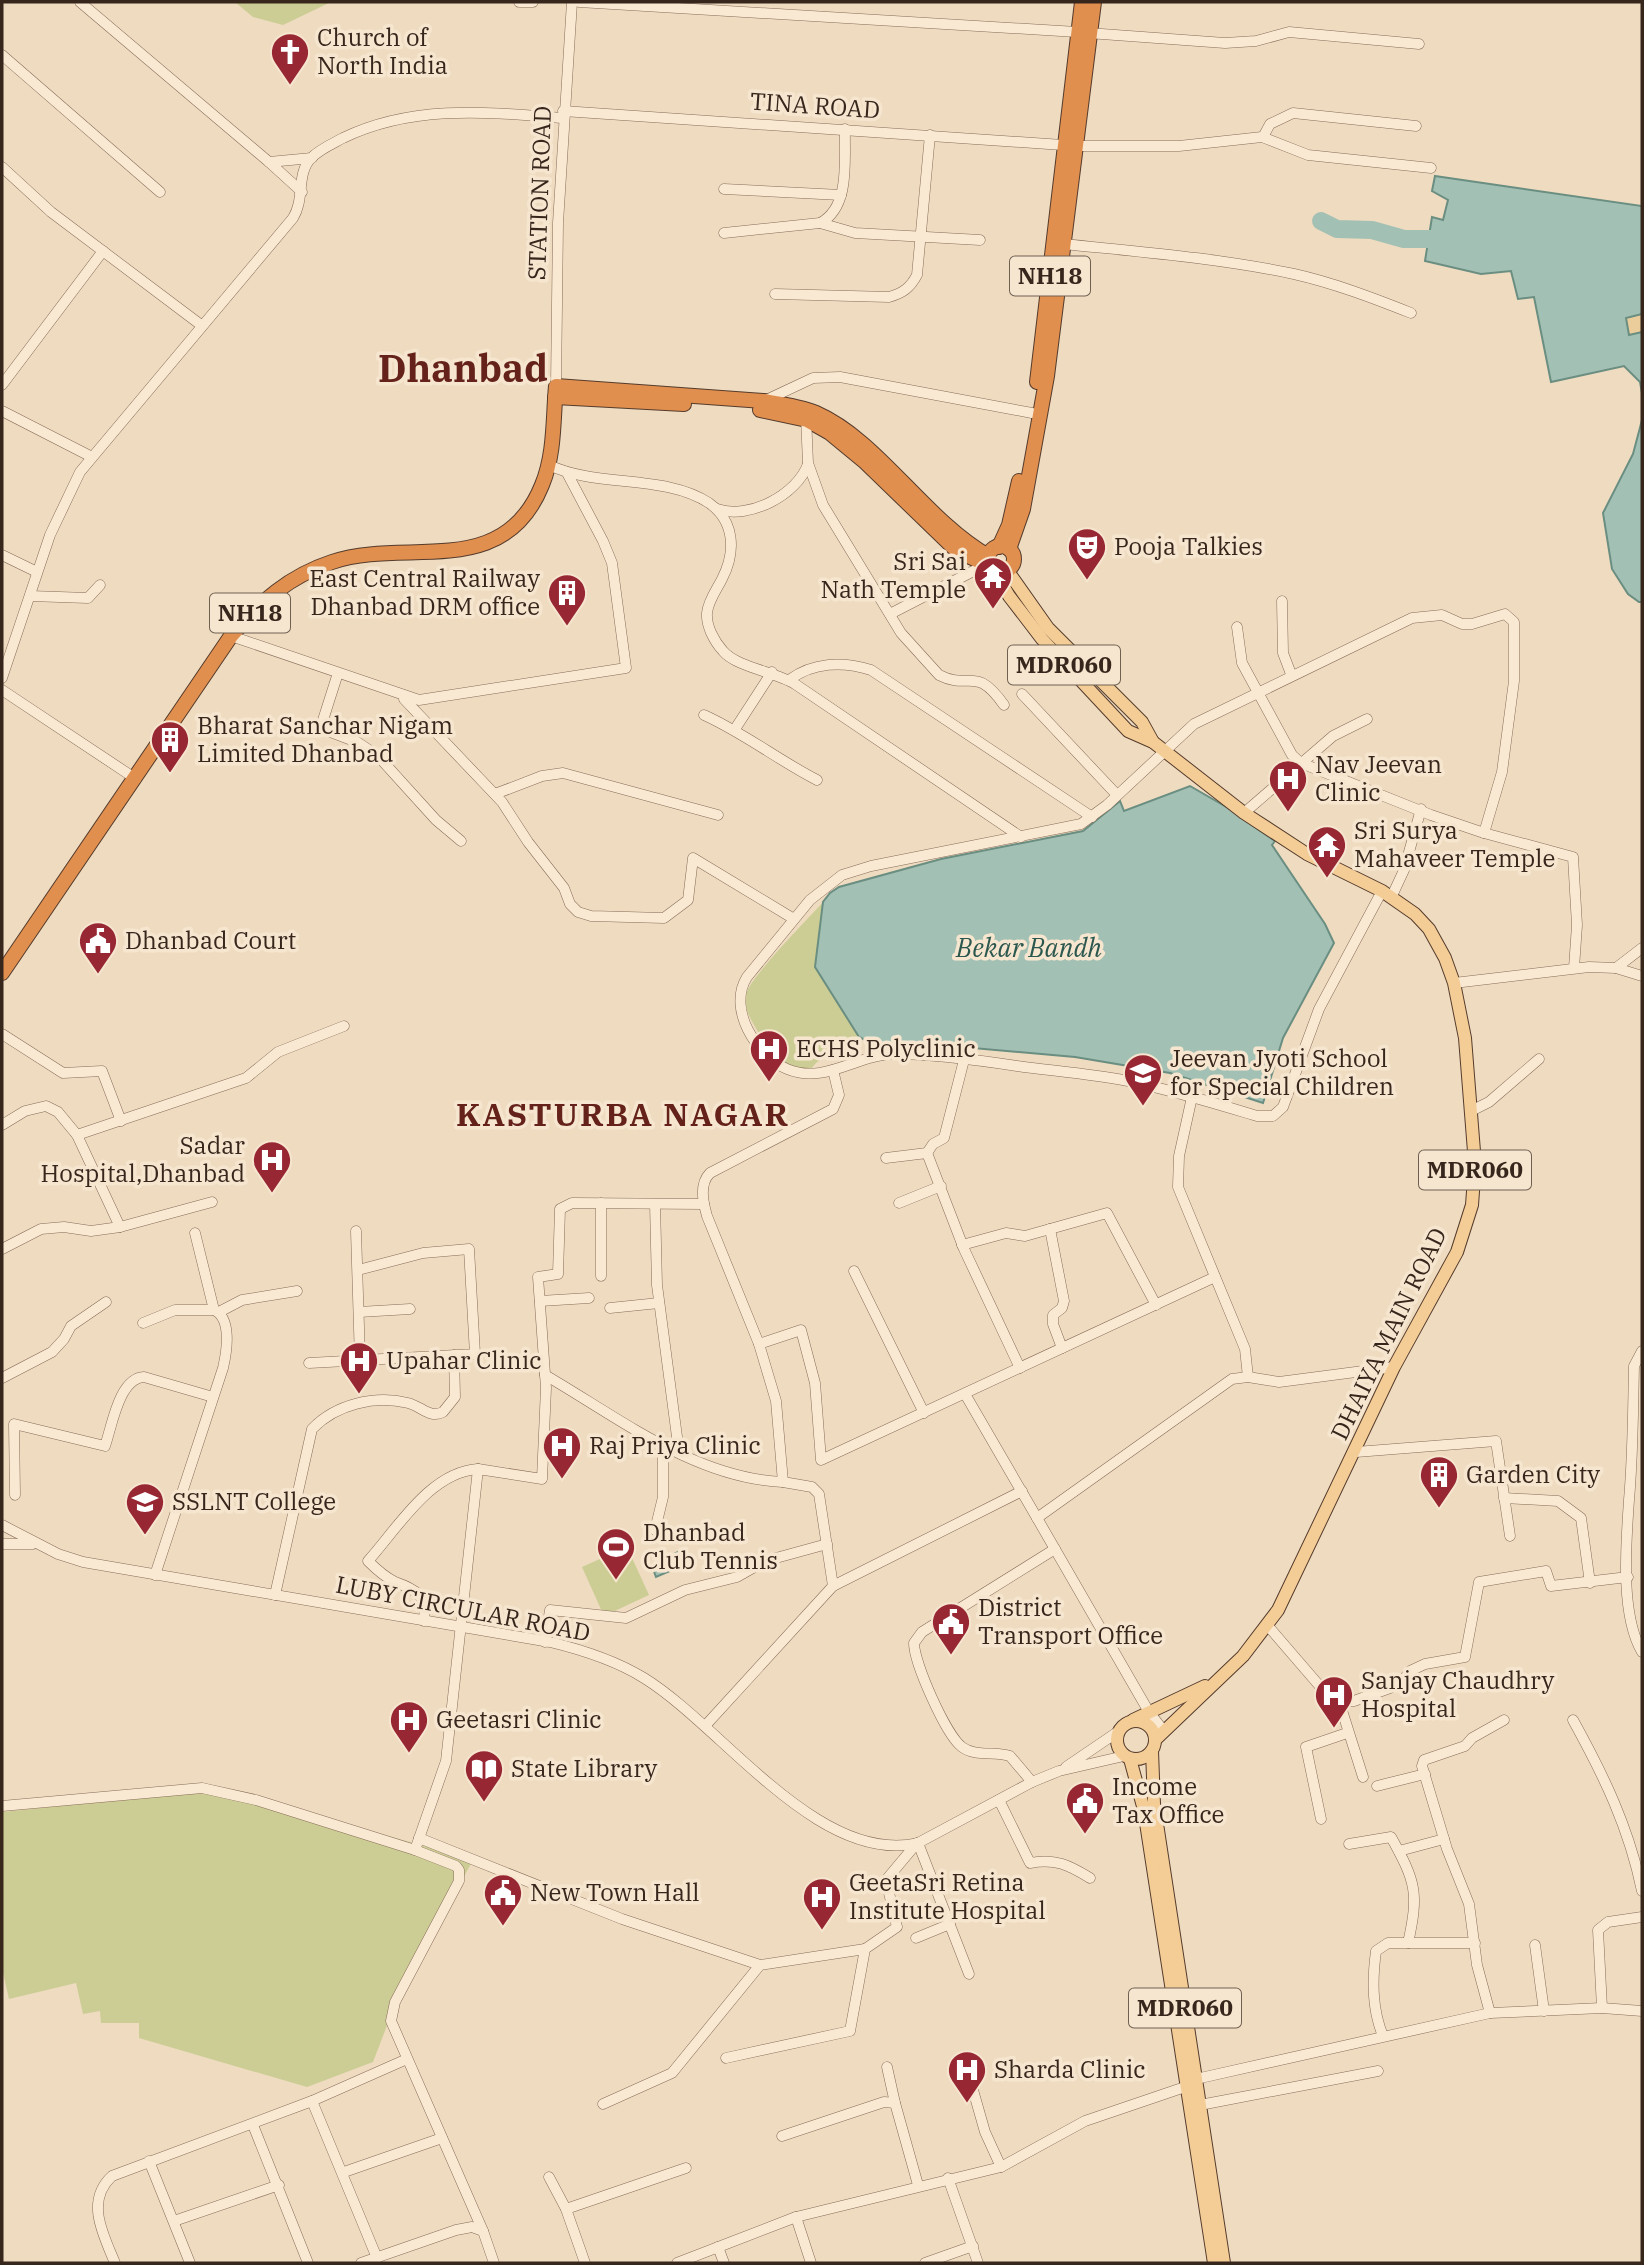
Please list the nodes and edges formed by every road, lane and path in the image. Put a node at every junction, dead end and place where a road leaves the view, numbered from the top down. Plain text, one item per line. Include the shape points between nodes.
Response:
1 (79, 2) edge
2 (519, 2) edge
3 (533, 2) edge
4 (572, 2) edge
5 (579, 2) edge
6 (1082, 2) edge
7 (1094, 2) edge
8 (1083, 32) junction
9 (1419, 44) dead end
10 (2, 55) edge
11 (563, 114) junction
12 (1416, 126) dead end
13 (845, 129) junction
14 (930, 135) junction
15 (1263, 137) junction
16 (1069, 145) junction
17 (312, 158) junction
18 (269, 162) junction
19 (2, 167) edge
20 (1431, 167) dead end
21 (724, 189) dead end
22 (160, 192) dead end
23 (302, 192) junction
24 (841, 195) junction
25 (820, 223) junction
26 (724, 233) dead end
27 (922, 236) junction
28 (980, 240) dead end
29 (1064, 244) junction
30 (103, 251) junction
31 (775, 294) dead end
32 (1411, 313) dead end
33 (201, 325) junction
34 (2, 385) edge
35 (556, 391) junction
36 (764, 401) junction
37 (2, 411) edge
38 (1032, 413) junction
39 (806, 415) junction
40 (90, 456) junction
41 (808, 463) junction
42 (549, 465) junction
43 (567, 473) junction
44 (716, 509) junction
45 (2, 555) edge
46 (996, 561) junction
47 (37, 572) junction
48 (100, 585) dead end
49 (30, 596) junction
50 (1282, 601) dead end
51 (890, 614) junction
52 (1237, 627) dead end
53 (231, 636) junction
54 (772, 672) junction
55 (338, 673) junction
56 (1291, 674) junction
57 (2, 678) edge
58 (789, 680) junction
59 (2, 690) edge
60 (1256, 691) junction
61 (1021, 694) dead end
62 (401, 696) junction
63 (1004, 705) dead end
64 (704, 715) dead end
65 (1367, 719) dead end
66 (735, 729) junction
67 (1164, 752) junction
68 (1301, 763) junction
69 (136, 779) junction
70 (817, 780) dead end
71 (495, 794) junction
72 (1116, 795) junction
73 (1421, 809) junction
74 (1244, 813) junction
75 (719, 814) dead end
76 (1091, 817) junction
77 (1484, 833) junction
78 (1021, 837) junction
79 (461, 841) dead end
80 (1386, 894) junction
81 (794, 919) junction
82 (1642, 948) edge
83 (1574, 968) junction
84 (1616, 968) junction
85 (2, 973) edge
86 (1642, 976) edge
87 (1454, 983) junction
88 (344, 1026) dead end
89 (2, 1034) edge
90 (1539, 1059) dead end
91 (964, 1060) junction
92 (833, 1070) junction
93 (1192, 1097) junction
94 (1471, 1111) junction
95 (121, 1121) junction
96 (2, 1125) edge
97 (77, 1135) junction
98 (927, 1153) junction
99 (886, 1158) dead end
100 (941, 1186) junction
101 (212, 1202) dead end
102 (601, 1203) junction
103 (899, 1203) dead end
104 (655, 1204) junction
105 (704, 1204) junction
106 (120, 1227) junction
107 (1050, 1229) junction
108 (356, 1231) dead end
109 (195, 1233) dead end
110 (962, 1245) junction
111 (2, 1249) edge
112 (358, 1270) junction
113 (854, 1271) dead end
114 (601, 1276) dead end
115 (1215, 1277) junction
116 (297, 1291) dead end
117 (589, 1298) dead end
118 (540, 1301) junction
119 (106, 1302) dead end
120 (659, 1303) junction
121 (1156, 1305) junction
122 (410, 1308) dead end
123 (610, 1308) dead end
124 (217, 1311) junction
125 (359, 1312) junction
126 (143, 1322) dead end
127 (759, 1344) junction
128 (1062, 1348) junction
129 (1642, 1351) edge
130 (454, 1355) junction
131 (360, 1360) junction
132 (309, 1363) dead end
133 (1394, 1367) junction
134 (1020, 1368) junction
135 (545, 1375) junction
136 (1248, 1377) junction
137 (2, 1378) edge
138 (965, 1394) junction
139 (213, 1397) junction
140 (924, 1413) junction
141 (663, 1443) junction
142 (678, 1452) junction
143 (1356, 1452) junction
144 (478, 1469) junction
145 (783, 1482) junction
146 (1022, 1492) junction
147 (15, 1495) dead end
148 (1504, 1499) junction
149 (1037, 1518) junction
150 (2, 1525) edge
151 (655, 1530) dead end
152 (1510, 1536) dead end
153 (2, 1544) edge
154 (37, 1544) junction
155 (827, 1544) junction
156 (1055, 1549) junction
157 (155, 1575) junction
158 (1628, 1577) junction
159 (1590, 1583) junction
160 (833, 1586) junction
161 (275, 1595) junction
162 (424, 1621) junction
163 (1268, 1626) junction
164 (458, 1627) junction
165 (545, 1642) junction
166 (1642, 1652) edge
167 (1214, 1682) junction
168 (1339, 1701) junction
169 (1149, 1712) junction
170 (1504, 1720) dead end
171 (1573, 1720) dead end
172 (705, 1726) junction
173 (1122, 1727) junction
174 (1347, 1733) junction
175 (1157, 1740) junction
176 (1127, 1757) junction
177 (1059, 1771) junction
178 (1425, 1774) junction
179 (1363, 1777) dead end
180 (1032, 1782) junction
181 (1377, 1786) dead end
182 (999, 1800) junction
183 (2, 1806) edge
184 (1321, 1819) dead end
185 (419, 1838) junction
186 (1444, 1839) junction
187 (918, 1843) junction
188 (1349, 1844) dead end
189 (415, 1850) junction
190 (1399, 1851) junction
191 (1090, 1878) dead end
192 (1642, 1891) edge
193 (1642, 1917) edge
194 (950, 1924) junction
195 (916, 1938) dead end
196 (1408, 1943) junction
197 (1475, 1943) junction
198 (1535, 1945) dead end
199 (865, 1949) junction
200 (760, 1965) junction
201 (969, 1974) dead end
202 (1602, 2008) junction
203 (1544, 2011) junction
204 (1642, 2011) edge
205 (1490, 2013) junction
206 (1383, 2036) junction
207 (726, 2058) dead end
208 (407, 2059) junction
209 (887, 2067) dead end
210 (1378, 2071) dead end
211 (971, 2083) dead end
212 (1190, 2083) junction
213 (312, 2101) junction
214 (895, 2103) junction
215 (603, 2104) dead end
216 (1200, 2105) junction
217 (253, 2125) junction
218 (782, 2136) dead end
219 (442, 2138) junction
220 (149, 2161) junction
221 (1001, 2167) junction
222 (686, 2168) dead end
223 (344, 2172) junction
224 (549, 2177) dead end
225 (948, 2178) junction
226 (279, 2185) junction
227 (918, 2185) junction
228 (566, 2209) junction
229 (796, 2217) junction
230 (173, 2221) junction
231 (483, 2231) junction
232 (973, 2246) junction
233 (718, 2247) junction
234 (377, 2258) junction
235 (115, 2263) edge
236 (190, 2263) edge
237 (308, 2263) edge
238 (361, 2263) edge
239 (494, 2263) edge
240 (585, 2263) edge
241 (677, 2263) edge
242 (724, 2263) edge
243 (811, 2263) edge
244 (925, 2263) edge
245 (978, 2263) edge
246 (1214, 2263) edge
247 (1224, 2263) edge

1 - 18 street
2 - 3 street
4 - 11 street, STATION ROAD
5 - 8 street
6 - 8 highway, NH18
7 - 8 highway, NH18
8 - 9 street via 1224,43 1289,32
8 - 16 highway, NH18
10 - 22 street
11 - 13 street, TINA ROAD
11 - 17 street, TINA ROAD via 466,112 404,117 355,133
11 - 35 street, STATION ROAD
12 - 15 street via 1293,113 1270,124
13 - 14 street, TINA ROAD
13 - 24 street
14 - 16 street, TINA ROAD
14 - 27 street
15 - 16 street, TINA ROAD via 1179,146
15 - 20 street via 1308,155
16 - 29 highway, NH18
16 - 38 highway, NH18
17 - 18 street
17 - 23 street
18 - 23 street
19 - 30 street
21 - 24 street
23 - 33 street via 293,218
24 - 25 street via 836,210
25 - 26 street
25 - 27 street via 855,233
27 - 28 street
27 - 31 street via 917,275 901,293 889,297
29 - 32 street via 1205,259 1296,275
29 - 46 highway, NH18 via 1023,509
30 - 33 street
30 - 34 street
33 - 40 street
35 - 36 highway, DHAIYA MAIN ROAD
35 - 39 highway, DHAIYA MAIN ROAD
35 - 42 highway, NH18
36 - 38 street via 813,378 840,377
36 - 39 highway, DHAIYA MAIN ROAD
37 - 40 street
38 - 46 highway, NH18 via 1013,510
39 - 41 street
39 - 46 highway, DHAIYA MAIN ROAD via 841,429 956,536
40 - 47 street via 68,494
41 - 44 street via 799,481 768,502 738,512
41 - 51 street via 823,505
42 - 43 street
42 - 53 highway, NH18 via 524,516 497,538 456,552 375,555 332,562 270,594
43 - 44 street via 680,490
43 - 62 street via 612,563 626,668 428,699
44 - 54 street via 729,527 732,544 724,575 707,609 710,629 729,657
45 - 47 street
46 - 51 street
46 - 67 main road, DHAIYA MAIN ROAD / MDR060 via 1048,628 1142,722 1153,743
47 - 49 street
48 - 49 street via 88,598
49 - 57 street
50 - 56 street via 1283,653
51 - 63 street via 909,643 940,675 978,679
52 - 60 street via 1242,663
53 - 55 street
53 - 69 highway, NH18
54 - 58 street
54 - 66 street
55 - 62 street
55 - 79 street via 323,720 328,731 378,756
56 - 60 street
56 - 77 street via 1412,618 1442,615 1472,624 1498,614 1511,617 1516,642 1504,759
58 - 76 street via 825,665 871,670
58 - 78 street
59 - 69 street
60 - 67 street via 1194,724
60 - 68 street
61 - 72 street
62 - 71 street
64 - 66 street
65 - 68 street via 1333,736
66 - 70 street via 779,761
67 - 72 street
67 - 74 main road, DHAIYA MAIN ROAD / MDR060
68 - 73 street
68 - 74 street
69 - 85 highway, NH18
71 - 75 street via 563,773
71 - 81 street via 564,888 573,908 583,915 664,918 672,914 689,897 693,858
72 - 76 street
73 - 77 street
73 - 80 street via 1404,870
74 - 80 main road, DHAIYA MAIN ROAD / MDR060 via 1307,855
76 - 78 street via 1074,826
77 - 83 street via 1573,857
78 - 81 street via 842,875 820,889
80 - 87 main road, DHAIYA MAIN ROAD / MDR060 via 1429,929
80 - 93 street via 1326,994 1279,1112 1257,1116
81 - 92 street via 743,985 739,1000 743,1018 759,1045 781,1065 808,1075
82 - 84 street
83 - 84 street
83 - 87 street
84 - 86 street
87 - 94 main road, DHAIYA MAIN ROAD / MDR060 via 1465,1038
88 - 95 street via 278,1052 246,1078
89 - 95 street via 63,1073 102,1071
90 - 94 street via 1489,1102
91 - 92 street via 895,1054
91 - 93 street via 1125,1081
91 - 98 street via 944,1138
92 - 105 street via 839,1095 832,1109 706,1176
93 - 115 street via 1177,1177
94 - 133 main road, DHAIYA MAIN ROAD / MDR060 via 1475,1174 1466,1229
95 - 97 street
96 - 97 street via 25,1111 46,1106 58,1112
97 - 106 street
98 - 99 street
98 - 100 street
100 - 103 street
100 - 110 street
101 - 106 street
102 - 104 street
102 - 114 street
102 - 118 street via 567,1203 560,1209 558,1274 538,1277
104 - 105 street
104 - 120 street
105 - 127 street
106 - 111 street via 91,1231 41,1228
107 - 110 street via 1021,1237 1006,1233
107 - 121 street via 1107,1213
107 - 128 street via 1064,1301 1052,1324
108 - 112 street
109 - 124 street
110 - 134 street
112 - 125 street
112 - 130 street via 423,1253 468,1249 475,1354
113 - 140 street
115 - 121 street
115 - 136 street via 1245,1349
116 - 124 street via 234,1303
117 - 118 street
118 - 135 street
119 - 137 street via 71,1326 52,1352
120 - 123 street
120 - 142 street
121 - 128 street
122 - 125 street
124 - 126 street via 174,1310
124 - 139 street via 227,1344
125 - 131 street
127 - 140 street via 801,1330 815,1383 821,1460
127 - 145 street via 779,1414
128 - 134 street
129 - 158 street via 1634,1366 1625,1534
130 - 131 street
130 - 161 street via 455,1397 439,1415 406,1402 360,1401 320,1420 312,1429
131 - 132 street
133 - 136 street via 1275,1382
133 - 143 main road, DHAIYA MAIN ROAD / MDR060
134 - 138 street
135 - 141 street
135 - 144 street via 542,1479
136 - 149 street via 1226,1381
138 - 140 street
138 - 146 street
139 - 147 street via 136,1378 125,1389 105,1446 14,1424
139 - 157 street
141 - 142 street
141 - 151 street via 663,1497
142 - 145 street via 745,1478
143 - 148 street via 1496,1441
143 - 163 main road, DHAIYA MAIN ROAD / MDR060
144 - 162 street via 462,1471 440,1483 368,1561 394,1581 416,1588 425,1603
144 - 164 street
145 - 155 street via 816,1489
146 - 149 street
146 - 160 street
148 - 152 street
148 - 159 street via 1558,1501 1581,1518
149 - 156 street
150 - 154 street, LUBY CIRCULAR ROAD
153 - 154 street
154 - 157 street, LUBY CIRCULAR ROAD via 83,1562
155 - 160 street
155 - 165 street via 765,1561 737,1577 685,1590 626,1619 550,1609
156 - 169 street
156 - 180 street via 922,1632 914,1643 918,1669 955,1740 971,1752 1010,1756
157 - 161 street, LUBY CIRCULAR ROAD
158 - 159 street
158 - 166 street via 1630,1623
159 - 168 street via 1551,1586 1546,1571 1479,1582 1465,1657 1425,1664 1390,1688
160 - 172 street
161 - 162 street, LUBY CIRCULAR ROAD
162 - 164 street, LUBY CIRCULAR ROAD
163 - 167 main road, DHAIYA MAIN ROAD / MDR060 via 1243,1657
163 - 168 street via 1330,1698
164 - 165 street, LUBY CIRCULAR ROAD
164 - 185 street via 446,1761
165 - 172 street, LUBY CIRCULAR ROAD via 625,1667
167 - 169 main road, MDR060
167 - 175 main road, MDR060
168 - 174 street
169 - 173 main road, MDR060
169 - 175 street
170 - 178 street via 1465,1746 1424,1760
171 - 192 street via 1619,1808
172 - 187 street, LUBY CIRCULAR ROAD via 801,1808 838,1833 871,1844
173 - 175 main road via 1146,1723
173 - 176 main road, MDR060 via 1118,1747
173 - 177 street, LUBY CIRCULAR ROAD
174 - 179 street
174 - 184 street via 1306,1748
175 - 176 main road, MDR060 via 1142,1759
175 - 212 main road, MDR060 via 1154,1804
176 - 177 street, LUBY CIRCULAR ROAD
176 - 212 main road, MDR060 via 1144,1810
177 - 180 street, LUBY CIRCULAR ROAD
178 - 181 street
178 - 186 street
180 - 182 street, LUBY CIRCULAR ROAD
182 - 187 street, LUBY CIRCULAR ROAD
182 - 191 street via 1030,1863 1065,1863
183 - 189 street via 202,1788 256,1800
185 - 189 street
185 - 200 street via 622,1919
186 - 190 street
186 - 197 street via 1469,1904
187 - 194 street
187 - 199 street via 886,1880 897,1927
188 - 190 street via 1391,1836
189 - 208 street via 452,1864 460,1874 391,2013
190 - 196 street via 1416,1904
193 - 202 street via 1608,1922 1598,1930
194 - 195 street
194 - 201 street
196 - 197 street
196 - 206 street via 1388,1943 1376,1951 1376,2017
197 - 205 street
198 - 203 street
199 - 200 street
199 - 207 street via 850,2031
200 - 215 street via 672,2073
202 - 203 street
202 - 204 street
203 - 205 street
205 - 206 street
206 - 212 street
208 - 213 street
208 - 219 street
209 - 214 street
210 - 216 street
211 - 221 street
212 - 216 main road, MDR060
212 - 221 street via 1085,2121
212 - 246 main road, MDR060
213 - 217 street
213 - 223 street
214 - 218 street via 884,2102
214 - 227 street
216 - 247 main road, MDR060
217 - 220 street
217 - 226 street
219 - 223 street
219 - 231 street
220 - 230 street
220 - 235 street via 112,2176 97,2197
221 - 225 street
222 - 228 street
223 - 234 street
224 - 228 street
225 - 227 street
225 - 232 street
226 - 230 street
226 - 237 street
227 - 229 street
228 - 240 street
229 - 233 street
229 - 243 street
230 - 236 street
231 - 234 street via 472,2227 456,2230
231 - 239 street
232 - 244 street
232 - 245 street
233 - 241 street
233 - 242 street
234 - 238 street

